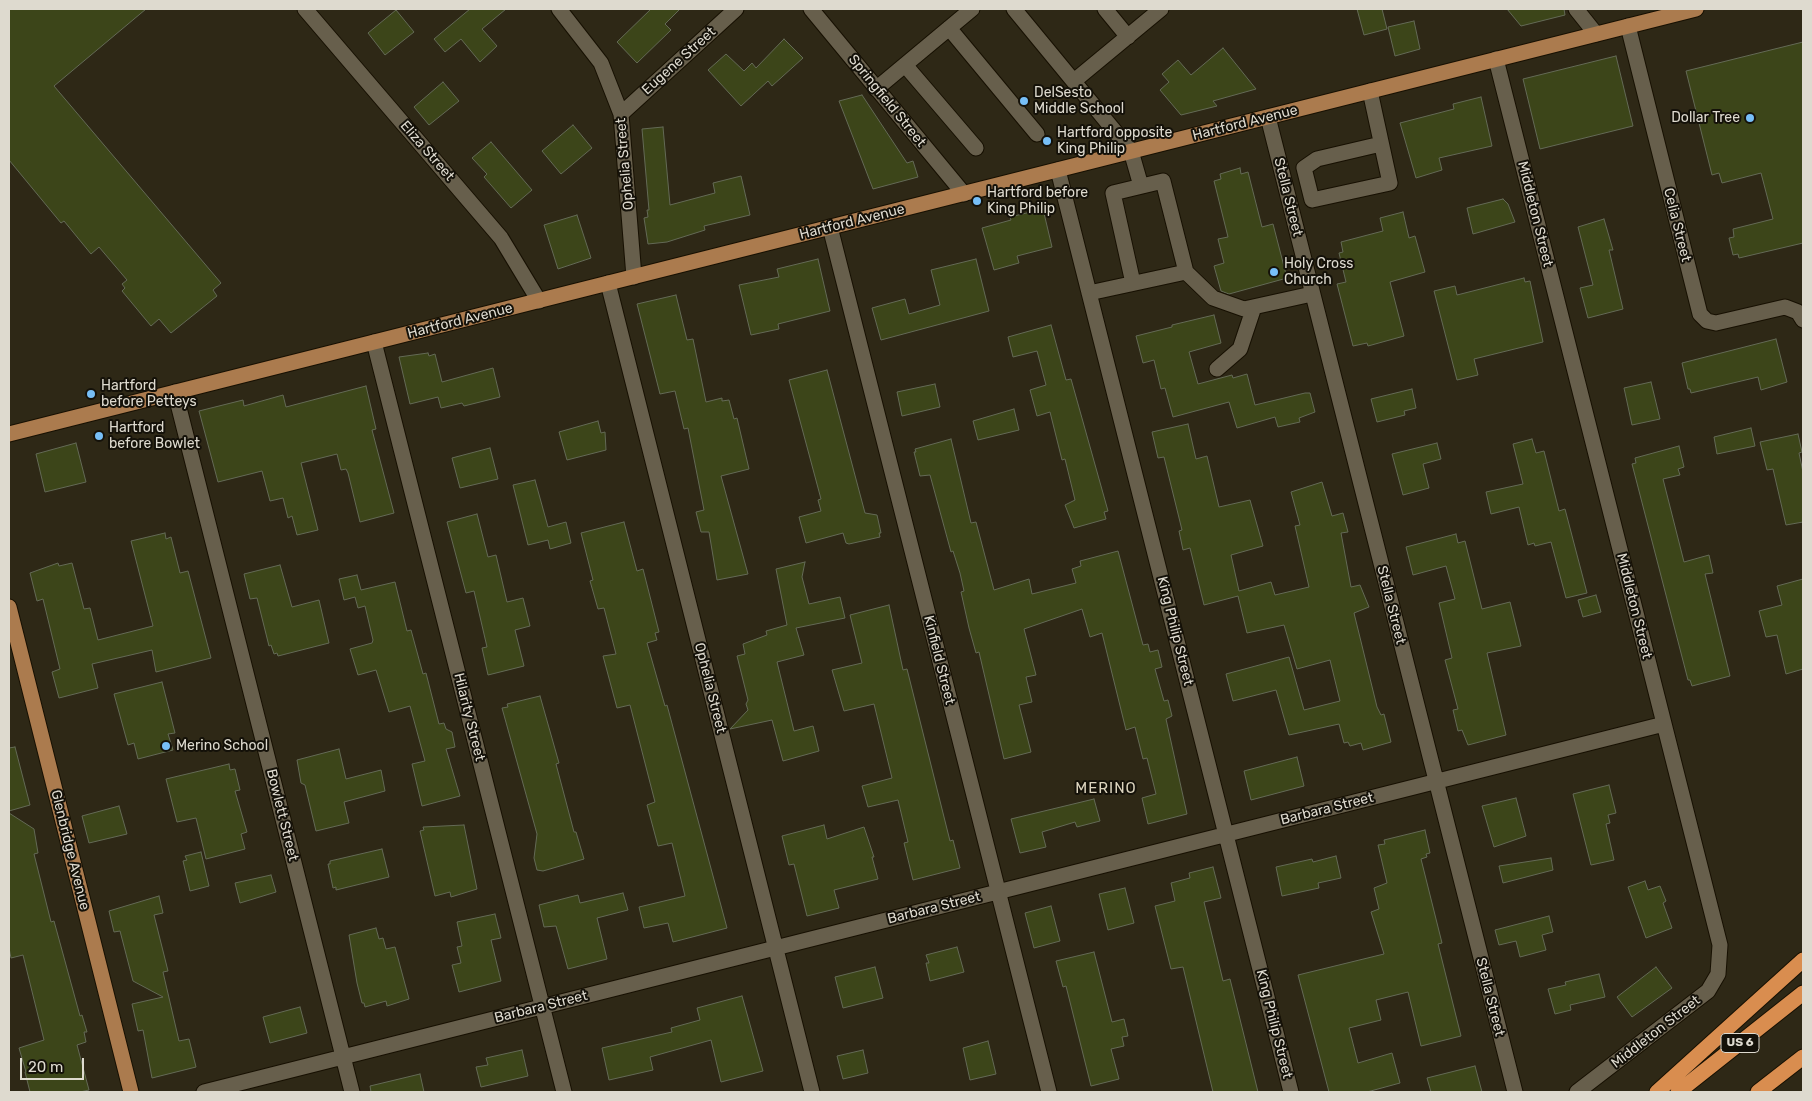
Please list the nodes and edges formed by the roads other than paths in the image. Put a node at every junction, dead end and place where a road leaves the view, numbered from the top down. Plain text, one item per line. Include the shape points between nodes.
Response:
1 (305, 9) edge
2 (559, 9) edge
3 (736, 9) edge
4 (811, 9) edge
5 (972, 9) edge
6 (1014, 9) edge
7 (1105, 9) edge
8 (1161, 9) edge
9 (1576, 9) edge
10 (1696, 9) edge
11 (1628, 26) junction
12 (949, 28) junction
13 (1596, 34) junction
14 (1128, 37) junction
15 (1496, 59) junction
16 (905, 65) junction
17 (1074, 81) junction
18 (876, 89) junction
19 (1370, 91) junction
20 (621, 114) junction
21 (1268, 117) junction
22 (1037, 134) dead end
23 (1381, 144) junction
24 (976, 148) dead end
25 (1131, 151) junction
26 (1304, 168) junction
27 (1058, 170) junction
28 (1282, 173) junction
29 (1141, 186) junction
30 (964, 194) junction
31 (830, 227) junction
32 (1186, 272) junction
33 (634, 277) junction
34 (608, 283) junction
35 (1132, 284) junction
36 (1090, 293) junction
37 (1312, 294) junction
38 (539, 300) junction
39 (1254, 307) junction
40 (1803, 320) edge
41 (374, 342) junction
42 (1217, 369) dead end
43 (175, 392) junction
44 (9, 434) edge
45 (9, 607) edge
46 (1664, 724) junction
47 (1436, 781) junction
48 (1226, 834) junction
49 (998, 892) junction
50 (776, 948) junction
51 (1803, 960) edge
52 (1803, 993) edge
53 (543, 1007) junction
54 (1803, 1056) edge
55 (343, 1057) junction
56 (131, 1092) edge
57 (204, 1092) edge
58 (352, 1092) edge
59 (564, 1092) edge
60 (812, 1092) edge
61 (1049, 1092) edge
62 (1291, 1092) edge
63 (1515, 1092) edge
64 (1577, 1092) edge
65 (1657, 1092) edge
66 (1678, 1092) edge
67 (1758, 1092) edge

1 - 38 street, Eliza Street via 501,238
2 - 20 street, Ophelia Street via 602,63
3 - 20 street, Eugene Street
4 - 18 street, Springfield Street
5 - 12 street
6 - 17 street
7 - 14 street
8 - 14 street
9 - 13 street
10 - 11 main road, Hartford Avenue
11 - 13 main road, Hartford Avenue
11 - 40 street, Celia Street via 1700,314 1716,322 1785,307 1798,312
12 - 16 street
12 - 22 street
13 - 15 main road, Hartford Avenue
14 - 17 street
15 - 19 main road, Hartford Avenue
15 - 46 street, Middleton Street
16 - 18 street
16 - 24 street
17 - 25 street
18 - 30 street, Springfield Street
19 - 21 main road, Hartford Avenue
19 - 23 street
20 - 33 street, Ophelia Street
21 - 25 main road, Hartford Avenue
21 - 28 street, Stella Street
23 - 26 street via 1317,159
23 - 26 street via 1390,183 1312,200
25 - 27 main road, Hartford Avenue
25 - 29 street
26 - 28 street
27 - 30 main road, Hartford Avenue
27 - 36 street, King Philip Street
28 - 37 street, Stella Street
29 - 32 street via 1163,181
29 - 35 street via 1113,193
30 - 31 main road, Hartford Avenue
31 - 33 main road, Hartford Avenue
31 - 49 street, Kinfield Street
32 - 35 street
32 - 39 street via 1213,298 1244,309
33 - 34 main road, Hartford Avenue
34 - 38 main road, Hartford Avenue
34 - 50 street, Ophelia Street
35 - 36 street
36 - 48 street, King Philip Street
37 - 39 street
37 - 47 street, Stella Street
38 - 41 main road, Hartford Avenue
39 - 42 street via 1240,348
41 - 43 main road, Hartford Avenue
41 - 53 street, Hilarity Street
43 - 44 main road, Hartford Avenue
43 - 55 street, Bowlett Street
45 - 56 main road, Glenbridge Avenue
46 - 47 street, Barbara Street
46 - 64 street, Middleton Street via 1720,946 1718,974 1702,997
47 - 48 street, Barbara Street
47 - 63 street, Stella Street
48 - 49 street, Barbara Street
48 - 62 street, King Philip Street
49 - 50 street, Barbara Street
49 - 61 street, Kinfield Street
50 - 53 street, Barbara Street
50 - 60 street, Ophelia Street
51 - 65 highway
52 - 66 highway, US 6
53 - 55 street, Barbara Street
53 - 59 street, Hilarity Street
54 - 67 highway
55 - 57 street, Barbara Street
55 - 58 street, Bowlett Street

